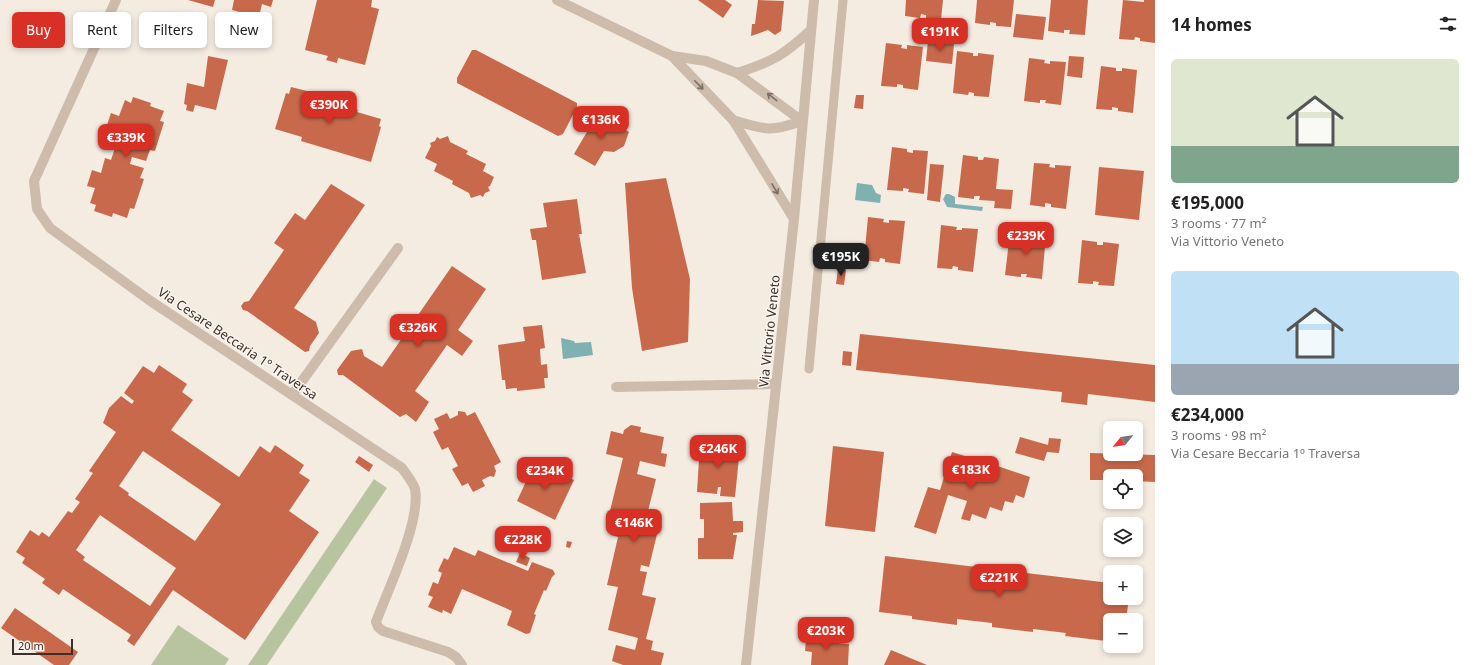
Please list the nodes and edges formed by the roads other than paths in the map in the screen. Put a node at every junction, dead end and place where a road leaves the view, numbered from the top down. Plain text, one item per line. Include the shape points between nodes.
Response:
1 (116, 0) edge
2 (557, 0) edge
3 (814, 0) edge
4 (843, 0) edge
5 (811, 30) junction
6 (672, 56) junction
7 (737, 72) junction
8 (733, 120) junction
9 (802, 121) junction
10 (794, 219) junction
11 (398, 248) dead end
12 (809, 369) dead end
13 (776, 384) junction
14 (616, 387) dead end
15 (292, 395) junction
16 (462, 665) edge
17 (746, 665) edge

1 - 15 street, Via Cesare Beccaria 1º Traversa via 34,181 37,209 50,228 130,286
2 - 6 street
3 - 5 street, Via Vittorio Veneto
4 - 12 lane
5 - 7 street via 779,57
5 - 9 street, Via Vittorio Veneto
6 - 7 street via 706,61
6 -> 8 street
9 -> 7 street
8 - 9 street via 761,129 780,129
8 -> 10 street
9 - 10 street, Via Vittorio Veneto
10 - 13 street, Via Vittorio Veneto
11 - 15 street
13 - 14 street
13 - 17 street, Via Vittorio Veneto
15 - 16 street, Via Cesare Beccaria 1º Traversa via 402,468 414,487 416,506 412,524 376,622 382,631 448,652

